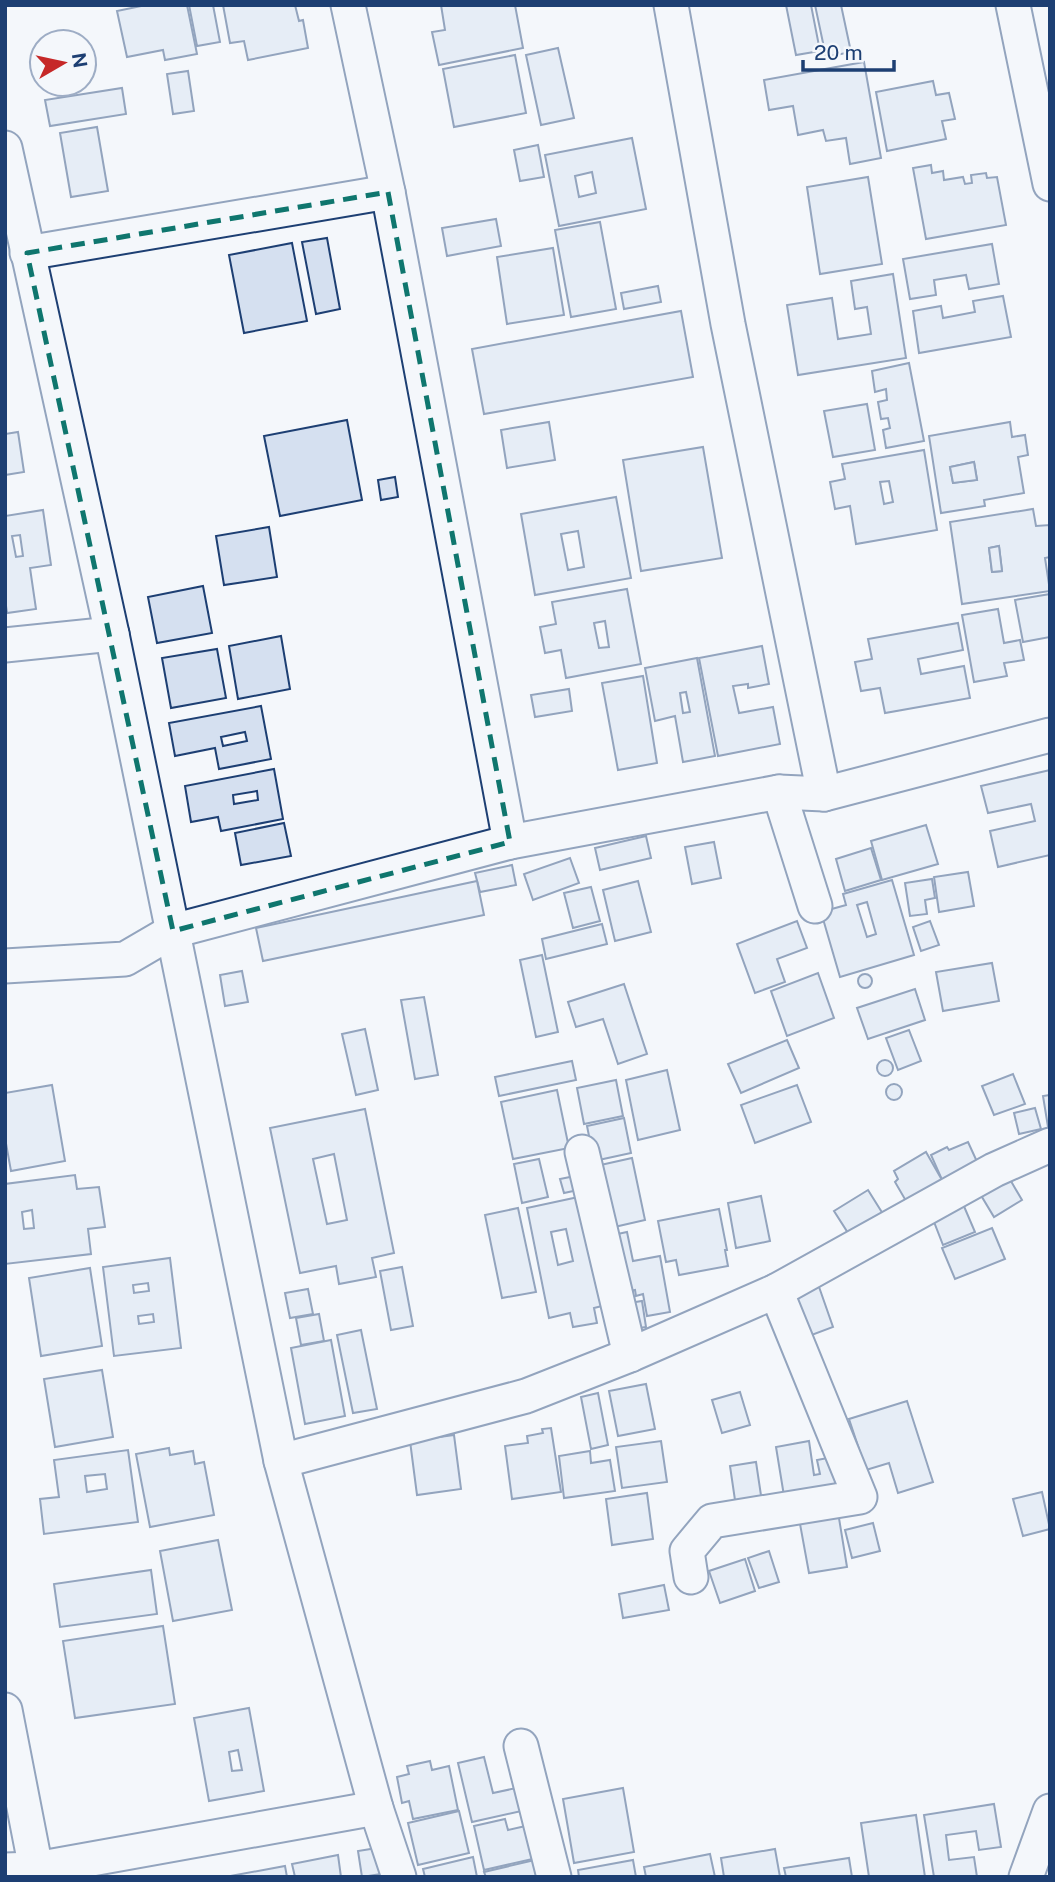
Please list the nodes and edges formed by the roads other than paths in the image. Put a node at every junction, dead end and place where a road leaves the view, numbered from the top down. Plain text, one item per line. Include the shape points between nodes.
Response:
1 (348, 5) edge
2 (671, 5) edge
3 (1013, 5) edge
4 (5, 148) edge
5 (1050, 184) edge
6 (388, 192) junction
7 (27, 253) junction
8 (112, 634) junction
9 (5, 645) edge
10 (1050, 735) edge
11 (779, 792) junction
12 (824, 794) junction
13 (510, 842) junction
14 (815, 906) dead end
15 (173, 931) junction
16 (5, 966) edge
17 (1050, 1145) edge
18 (582, 1153) dead end
19 (776, 1291) junction
20 (630, 1355) junction
21 (281, 1461) junction
22 (691, 1577) dead end
23 (5, 1710) edge
24 (521, 1746) dead end
25 (376, 1808) junction
26 (1050, 1811) edge
27 (117, 1866) edge
28 (21, 1870) edge
29 (399, 1877) edge
30 (554, 1877) edge
31 (1026, 1877) edge

1 - 6 street
2 - 12 street via 728,324
3 - 5 street
4 - 7 street
6 - 7 street
6 - 13 street
7 - 8 street
8 - 9 street
8 - 15 street
10 - 12 street
11 - 12 street
11 - 13 street
11 - 14 street
13 - 15 street
15 - 16 street via 125,959
15 - 21 street
17 - 19 street via 994,1170
18 - 20 street
19 - 20 street
19 - 22 street via 860,1497 712,1521 687,1551
20 - 21 street via 526,1396
21 - 25 street
23 - 28 street
24 - 30 street
25 - 27 street
25 - 29 street
26 - 31 street
27 - 28 street

